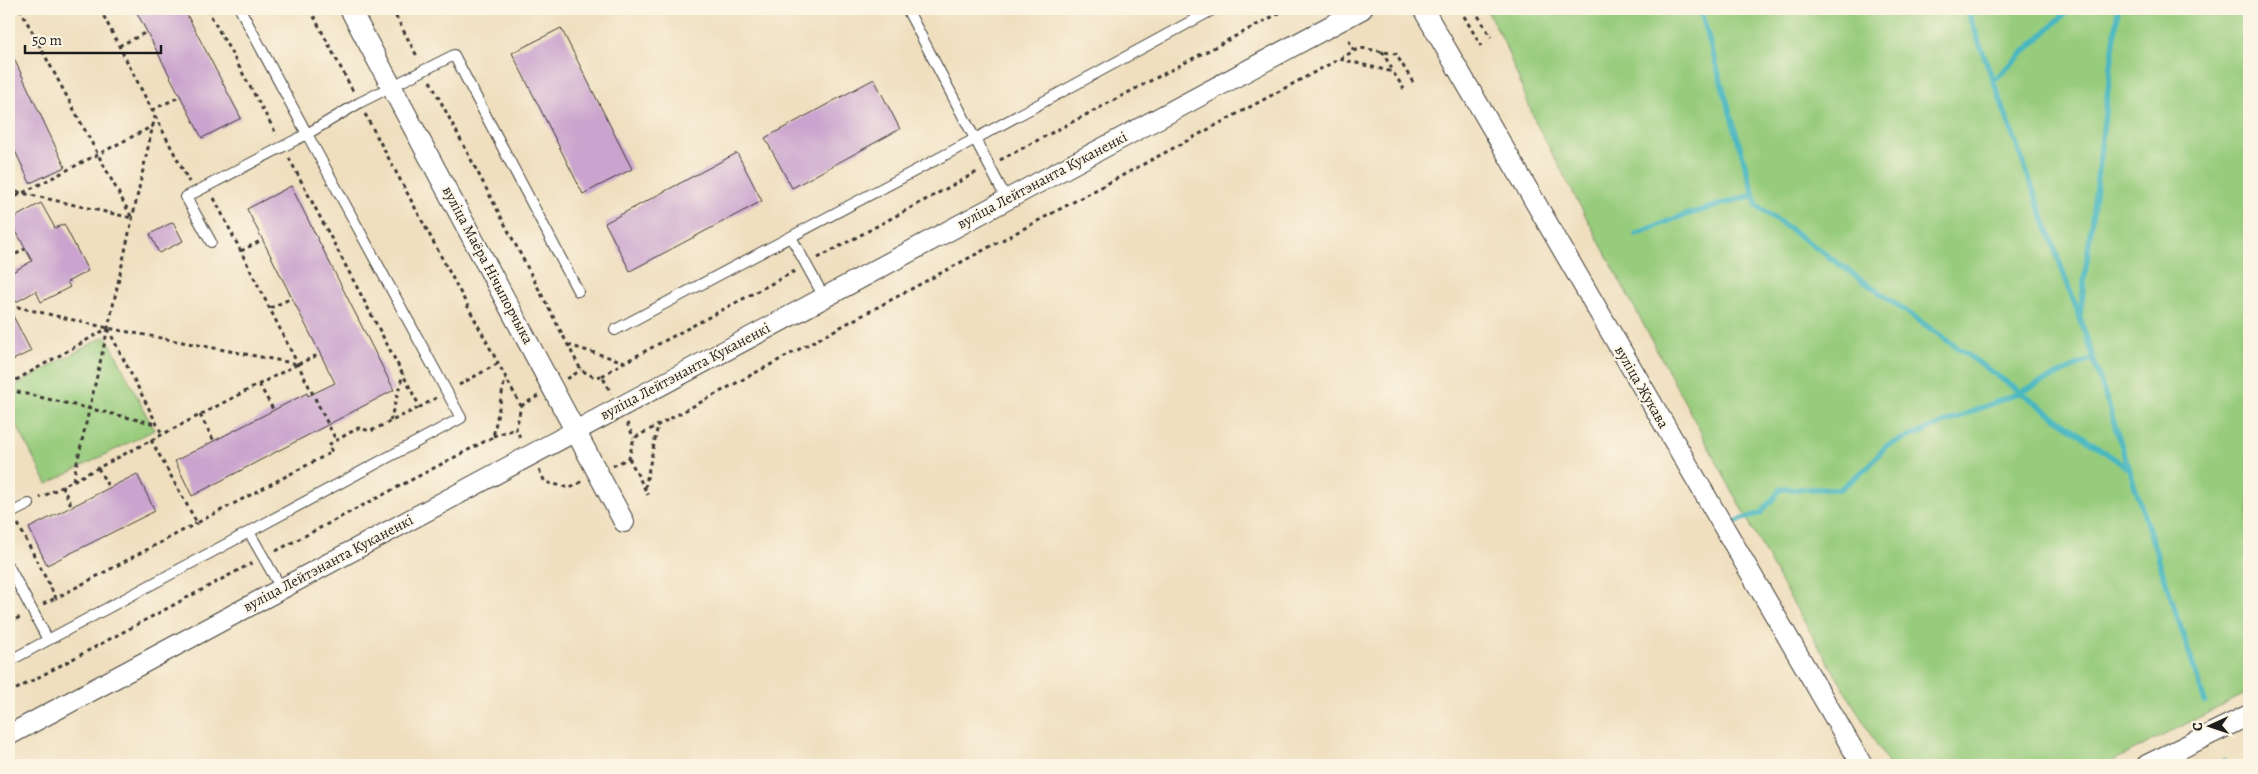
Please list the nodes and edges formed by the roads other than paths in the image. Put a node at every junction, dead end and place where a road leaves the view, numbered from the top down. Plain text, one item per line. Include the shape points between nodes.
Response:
1 (240, 9) edge
2 (350, 9) edge
3 (907, 9) edge
4 (1214, 9) edge
5 (1362, 9) edge
6 (1423, 9) edge
7 (392, 87) junction
8 (307, 134) junction
9 (975, 139) junction
10 (1007, 200) junction
11 (791, 236) junction
12 (211, 242) dead end
13 (578, 291) dead end
14 (824, 297) junction
15 (615, 330) dead end
16 (577, 431) junction
17 (29, 504) road end
18 (10, 513) edge
19 (624, 522) dead end
20 (249, 532) junction
21 (9, 567) edge
22 (281, 588) junction
23 (48, 640) junction
24 (9, 661) edge
25 (2249, 716) edge
26 (9, 735) edge
27 (1862, 765) edge
28 (2147, 765) edge

1 - 8 lane
2 - 7 street, вуліца Маёра Нічыпорчыка
3 - 9 lane
4 - 9 lane
5 - 10 street, вуліца Лейтэнанта Куканенкі
6 - 27 street, вуліца Жукава
7 - 8 lane
7 - 13 lane via 454,55
7 - 16 street, вуліца Маёра Нічыпорчыка
8 - 12 lane via 186,197
8 - 20 lane via 461,418
9 - 10 lane
9 - 11 lane
10 - 14 street, вуліца Лейтэнанта Куканенкі
11 - 14 lane
11 - 15 lane
14 - 16 street, вуліца Лейтэнанта Куканенкі
16 - 19 street, вуліца Маёра Нічыпорчыка
16 - 22 street, вуліца Лейтэнанта Куканенкі
17 - 18 lane
20 - 22 lane
20 - 23 lane
21 - 23 lane
22 - 26 street, вуліца Лейтэнанта Куканенкі
23 - 24 lane
25 - 28 street

